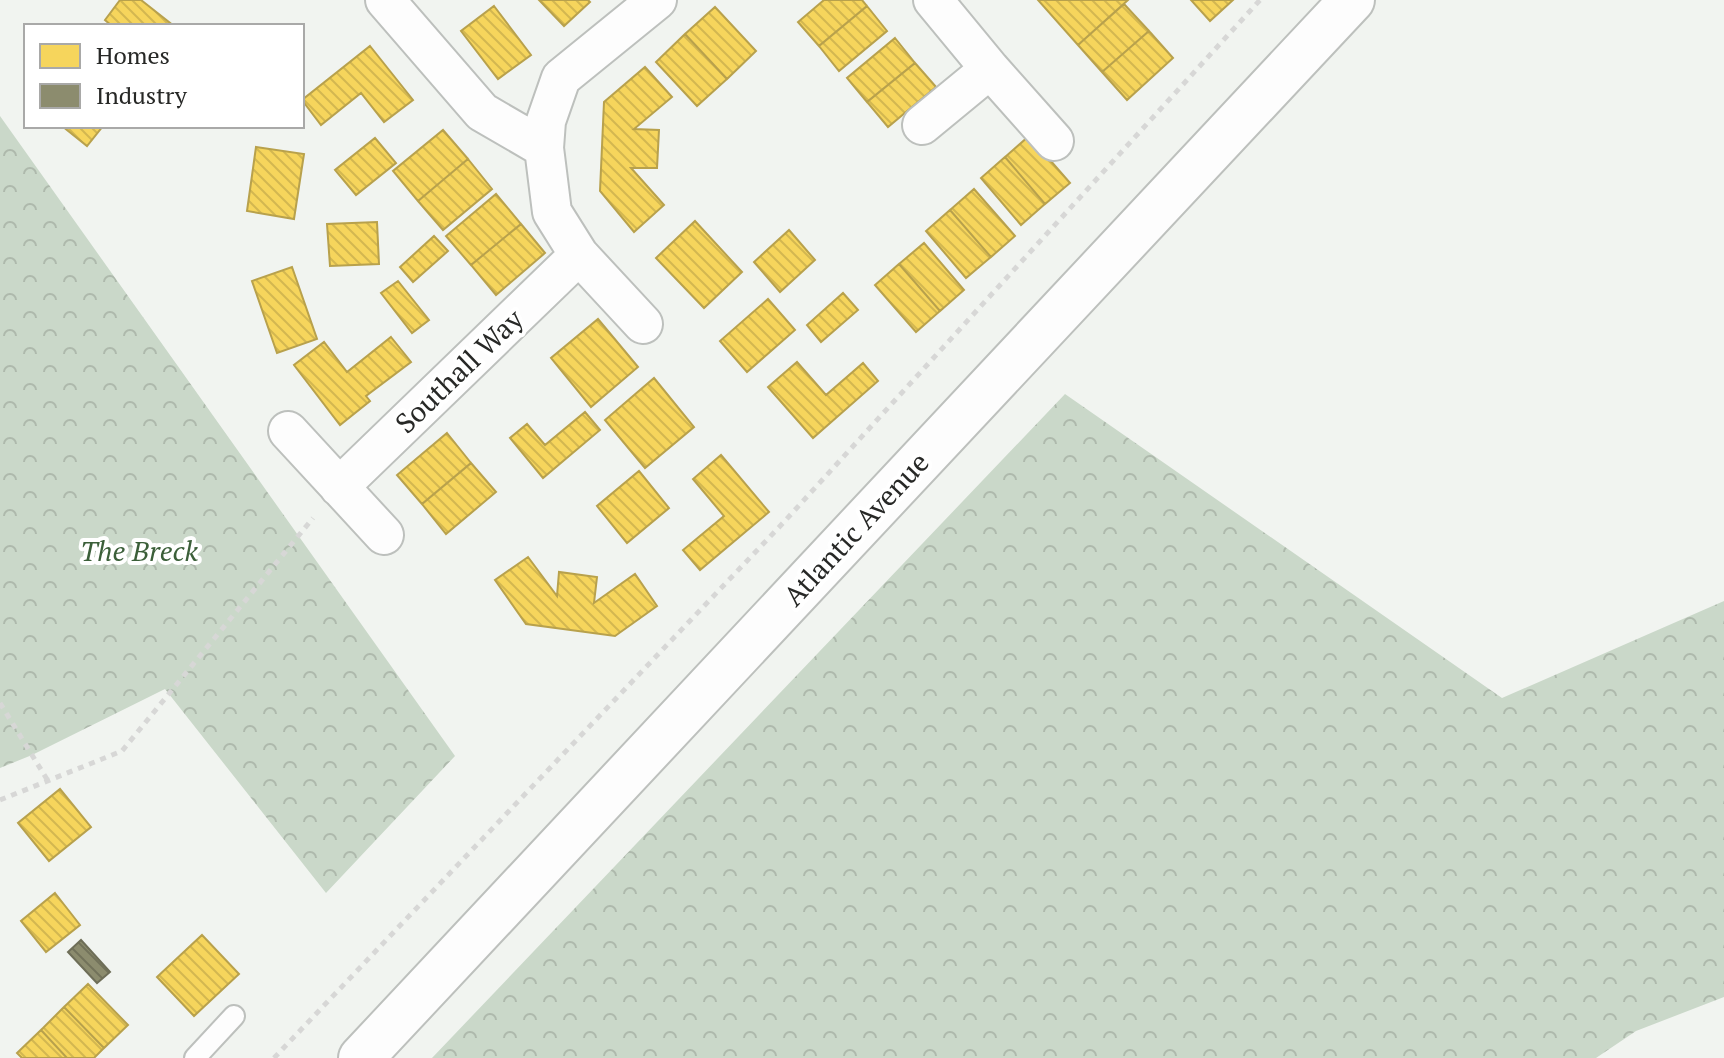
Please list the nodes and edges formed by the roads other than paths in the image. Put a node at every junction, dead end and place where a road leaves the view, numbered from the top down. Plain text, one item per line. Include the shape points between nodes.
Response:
1 (385, 0) edge
2 (657, 0) edge
3 (933, 0) edge
4 (1352, 0) edge
5 (990, 69) junction
6 (922, 125) dead end
7 (1054, 141) dead end
8 (544, 148) junction
9 (579, 255) junction
10 (643, 324) dead end
11 (288, 431) dead end
12 (339, 487) junction
13 (384, 535) dead end
14 (234, 1016) dead end
15 (195, 1058) edge
16 (361, 1058) edge

1 - 8 street via 482,112
2 - 8 street via 561,78 546,121
3 - 5 street
4 - 16 street, Atlantic Avenue
5 - 6 street
5 - 7 street
8 - 9 street via 552,212
9 - 10 street
9 - 12 street, Southall Way
11 - 12 street
12 - 13 street
14 - 15 lane

